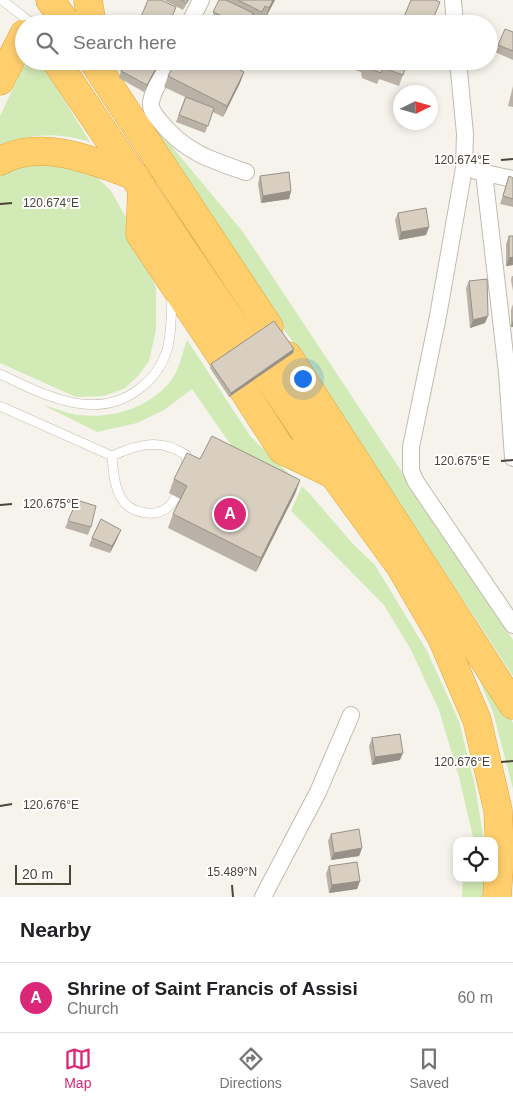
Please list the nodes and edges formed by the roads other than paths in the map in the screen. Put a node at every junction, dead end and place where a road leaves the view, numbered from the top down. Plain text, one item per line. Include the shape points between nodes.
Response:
1 (2, 0) edge
2 (50, 0) edge
3 (88, 0) edge
4 (201, 0) edge
5 (453, 0) edge
6 (23, 15) edge
7 (61, 15) edge
8 (90, 15) edge
9 (194, 15) edge
10 (454, 15) edge
11 (15, 52) edge
12 (62, 70) edge
13 (102, 70) edge
14 (166, 70) edge
15 (459, 70) edge
16 (0, 81) edge
17 (0, 161) edge
18 (464, 168) junction
19 (246, 172) dead end
20 (484, 173) junction
21 (513, 179) edge
22 (138, 181) junction
23 (172, 284) junction
24 (269, 327) edge
25 (246, 343) edge
26 (288, 356) edge
27 (223, 359) edge
28 (265, 372) edge
29 (0, 374) edge
30 (242, 388) edge
31 (0, 406) edge
32 (112, 456) junction
33 (513, 458) edge
34 (188, 470) edge
35 (333, 474) junction
36 (176, 496) edge
37 (513, 625) edge
38 (513, 705) edge
39 (351, 715) dead end
40 (263, 897) edge
41 (498, 897) edge

1 - 6 lane
2 - 7 highway
3 - 8 highway
4 - 9 street
5 - 10 street
11 - 16 highway
12 - 22 highway
13 - 24 highway
14 - 19 street via 151,108 171,135 183,146 215,162
15 - 18 street
17 - 22 highway via 27,152 58,153 89,159
18 - 20 street
18 - 37 street via 411,447 411,471
20 - 21 street
20 - 33 street via 507,372
22 - 23 highway via 140,234
22 - 25 highway
23 - 27 highway
23 - 29 lane via 171,330 166,352 148,383 132,395 101,404 80,404 40,393
26 - 38 highway
28 - 35 highway
30 - 35 highway via 282,450
31 - 32 lane
32 - 34 lane via 132,446 154,443 186,455
32 - 36 lane via 115,480 127,506 147,513 158,512 169,507
35 - 41 highway via 400,566 442,638 477,720 498,810
39 - 40 street via 322,784

